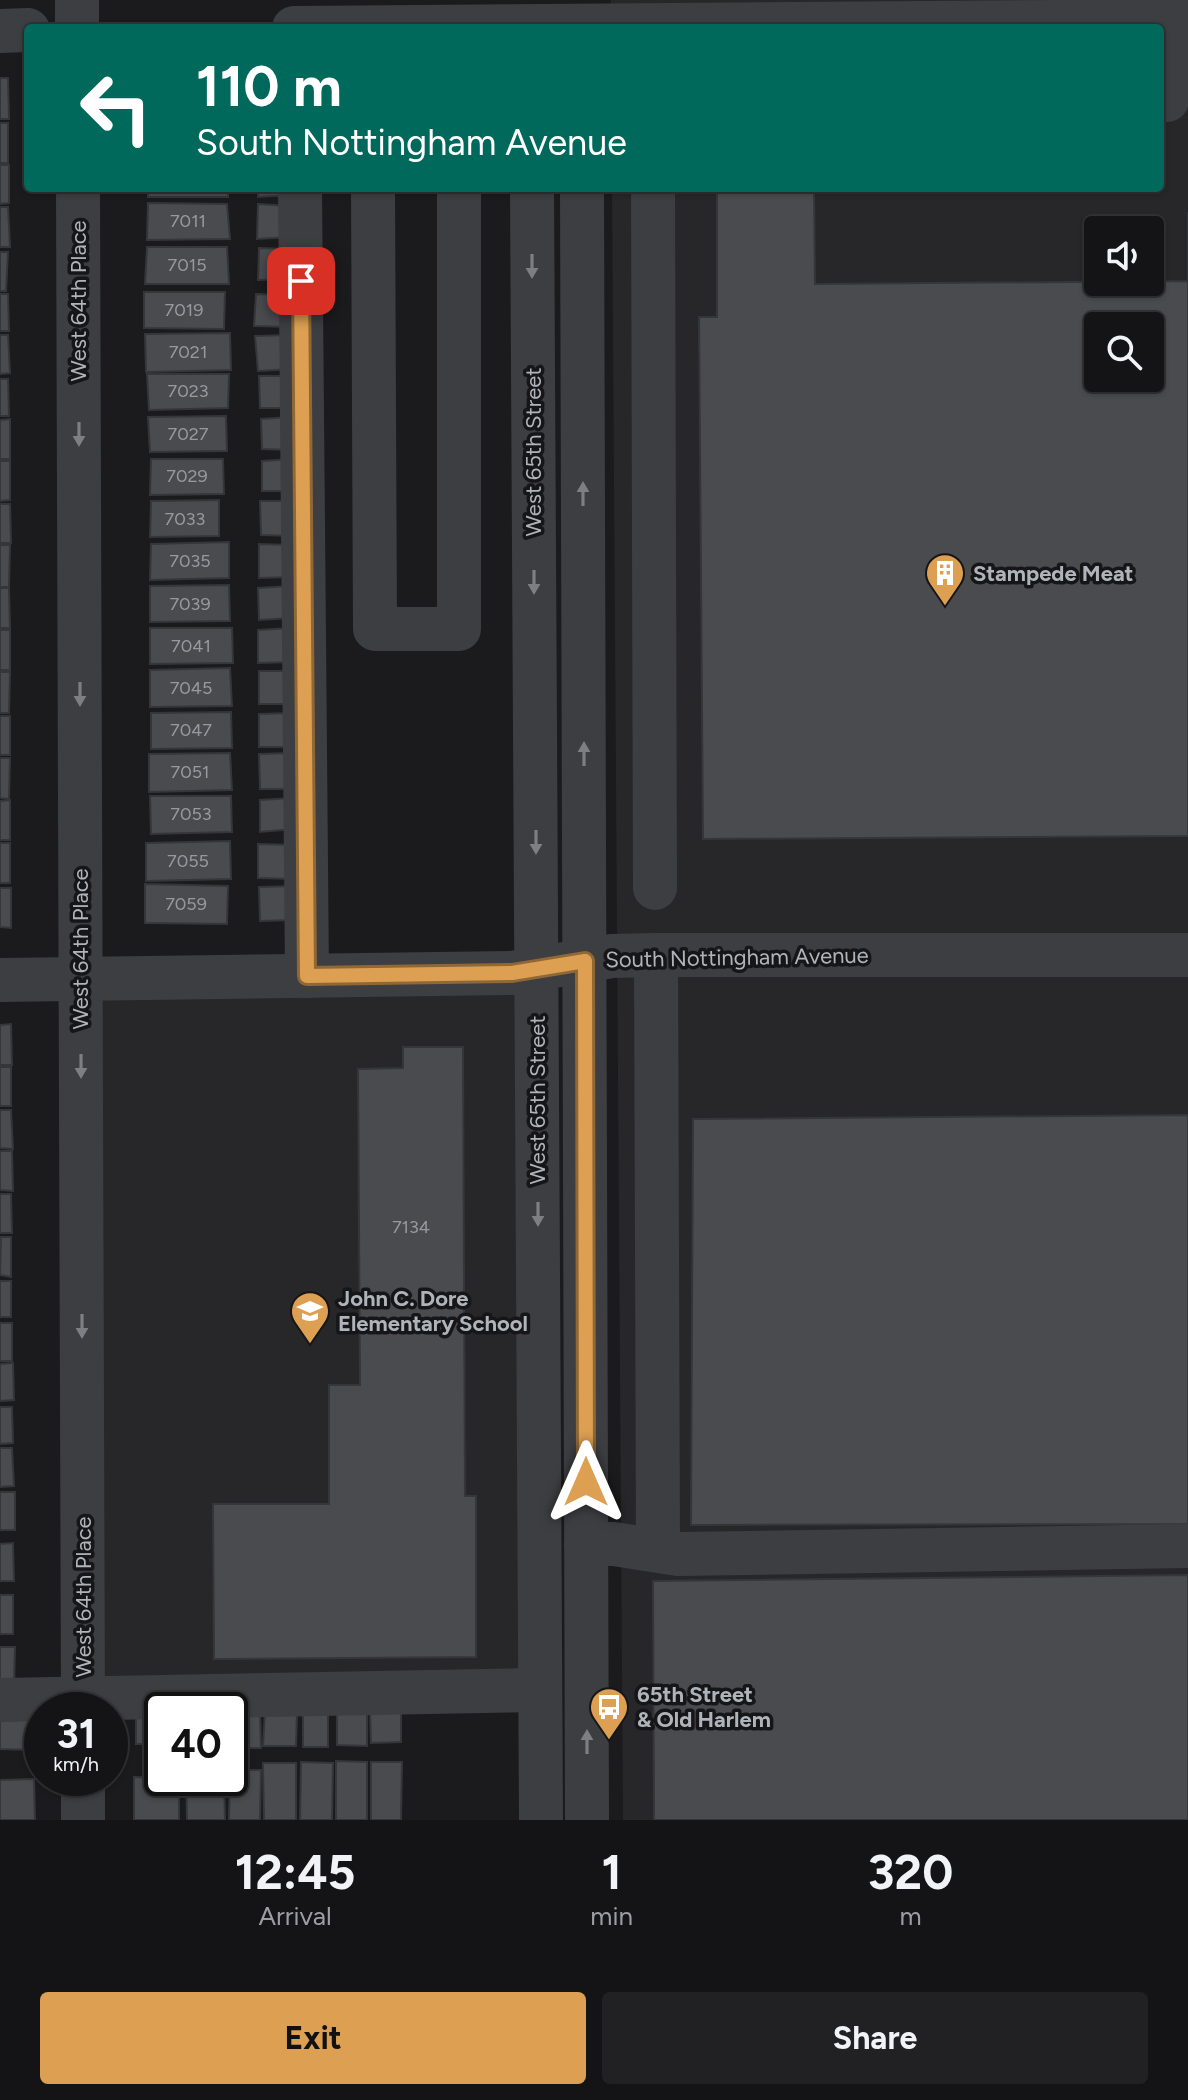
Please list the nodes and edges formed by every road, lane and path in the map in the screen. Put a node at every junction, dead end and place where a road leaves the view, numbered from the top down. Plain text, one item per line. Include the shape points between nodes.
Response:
1 (77, 0) edge
2 (278, 0) edge
3 (347, 0) edge
4 (995, 11) edge
5 (1179, 14) edge
6 (531, 18) edge
7 (582, 18) edge
8 (843, 19) edge
9 (77, 24) edge
10 (277, 24) edge
11 (347, 24) edge
12 (470, 24) edge
13 (24, 30) edge
14 (0, 31) edge
15 (1172, 100) edge
16 (78, 192) edge
17 (300, 192) edge
18 (373, 192) edge
19 (459, 192) edge
20 (532, 192) edge
21 (582, 192) edge
22 (653, 192) edge
23 (655, 888) dead end
24 (656, 955) junction
25 (1188, 955) edge
26 (585, 961) junction
27 (536, 969) junction
28 (307, 976) junction
29 (80, 978) junction
30 (0, 980) edge
31 (586, 1544) junction
32 (1188, 1546) edge
33 (658, 1549) junction
34 (540, 1690) junction
35 (83, 1692) edge
36 (0, 1700) edge
37 (24, 1701) edge
38 (128, 1703) edge
39 (83, 1796) edge
40 (83, 1820) edge
41 (541, 1820) edge
42 (587, 1820) edge

1 - 9 street
2 - 10 street
3 - 11 street
4 - 5 street
4 - 8 street
5 - 15 street
6 - 7 street
6 - 12 street
7 - 8 street
13 - 14 street
16 -> 29 street, West 64th Place
17 - 28 street
18 - 19 street via 375,629 459,629
20 -> 27 street, West 65th Street
26 -> 21 street
22 - 23 street
24 - 25 street, South Nottingham Avenue
24 - 26 street, South Nottingham Avenue
24 - 33 street
26 - 27 street, South Nottingham Avenue
26 - 31 street
27 - 28 street, South Nottingham Avenue
27 -> 34 street, West 65th Street
28 - 29 street, South Nottingham Avenue
29 - 30 street, South Nottingham Avenue
29 -> 35 street, West 64th Place
31 - 33 street
42 -> 31 street
32 - 33 street via 678,1554
34 - 38 street
34 - 41 street, West 65th Street
36 - 37 street
39 - 40 street

